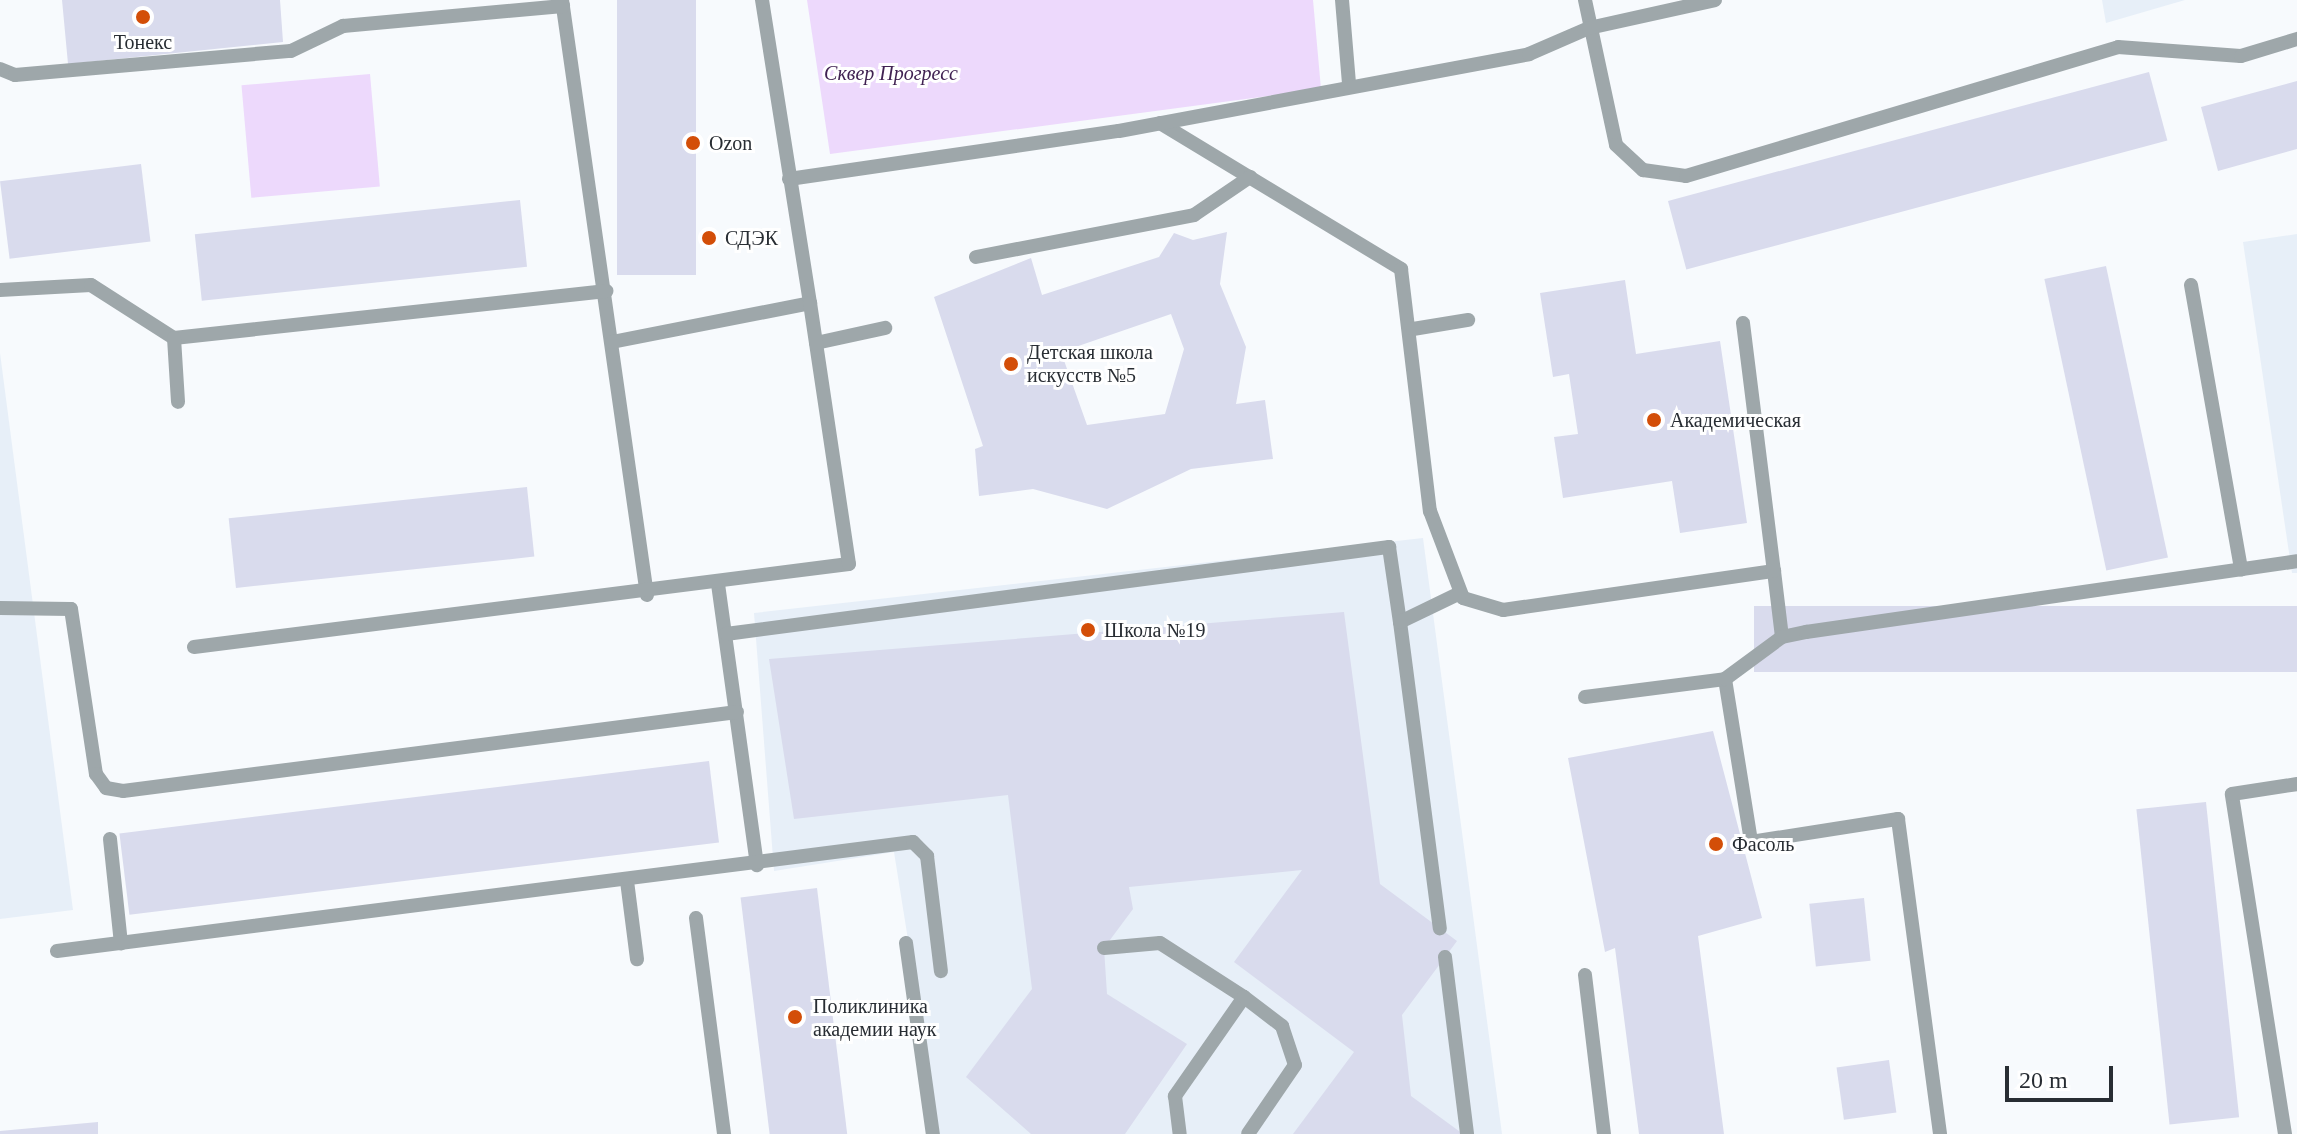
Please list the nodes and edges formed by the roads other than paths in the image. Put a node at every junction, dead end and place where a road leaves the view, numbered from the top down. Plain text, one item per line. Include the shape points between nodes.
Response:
1 (762, 0) edge
2 (1342, 0) edge
3 (1585, 0) edge
4 (1715, 0) edge
5 (563, 3) edge
6 (1663, 6) edge
7 (1589, 28) junction
8 (2297, 39) edge
9 (0, 69) edge
10 (1349, 84) junction
11 (1160, 123) junction
12 (1250, 177) junction
13 (789, 179) junction
14 (976, 257) dead end
15 (2191, 285) dead end
16 (0, 290) edge
17 (606, 291) junction
18 (810, 303) junction
19 (1468, 320) dead end
20 (1743, 323) dead end
21 (885, 328) dead end
22 (1413, 329) junction
23 (174, 338) junction
24 (612, 342) junction
25 (816, 343) junction
26 (178, 402) dead end
27 (2297, 561) edge
28 (2241, 570) junction
29 (1774, 571) junction
30 (718, 584) junction
31 (1460, 593) junction
32 (647, 595) junction
33 (0, 608) edge
34 (1400, 622) junction
35 (726, 634) junction
36 (1782, 637) junction
37 (194, 647) dead end
38 (1725, 679) junction
39 (1585, 697) dead end
40 (737, 712) junction
41 (2297, 784) edge
42 (110, 839) dead end
43 (757, 865) junction
44 (627, 881) junction
45 (696, 918) dead end
46 (1440, 928) dead end
47 (121, 943) junction
48 (906, 943) dead end
49 (1104, 948) dead end
50 (57, 951) dead end
51 (1445, 957) dead end
52 (637, 959) dead end
53 (941, 971) dead end
54 (1585, 975) dead end
55 (1244, 997) junction
56 (724, 1134) edge
57 (933, 1134) edge
58 (1180, 1134) edge
59 (1248, 1134) edge
60 (1467, 1134) edge
61 (1604, 1134) edge
62 (1940, 1134) edge
63 (2285, 1134) edge

1 - 13 lane
2 - 10 lane
3 - 7 lane
4 - 6 lane
5 - 9 lane via 343,26 291,51 15,75
5 - 17 lane
6 - 7 lane
7 - 8 lane via 1616,145 1643,170 1686,176 2118,47 2241,56
7 - 10 lane via 1529,54
10 - 11 lane
11 - 12 lane
11 - 13 lane
12 - 14 lane via 1194,215
12 - 22 lane via 1401,269
13 - 18 lane
15 - 28 lane
16 - 23 lane via 91,285
17 - 23 lane
17 - 24 lane
18 - 24 lane
18 - 25 lane
19 - 22 lane
20 - 29 lane
21 - 25 lane
22 - 31 lane via 1430,511
23 - 26 lane
24 - 32 lane
25 - 30 lane via 849,564
27 - 28 lane
28 - 36 lane
29 - 31 lane via 1503,610
29 - 36 lane
30 - 32 lane
30 - 35 lane
31 - 34 lane
32 - 37 lane
33 - 40 lane via 71,609 96,774 106,788 123,791
34 - 35 lane via 1389,547
34 - 46 lane
35 - 40 lane
36 - 38 lane
38 - 39 lane
38 - 62 lane via 1751,842 1898,819
40 - 43 lane
41 - 63 lane via 2232,794
42 - 47 lane
43 - 44 lane
43 - 53 lane via 913,842 927,856
44 - 47 lane
44 - 52 lane
45 - 56 lane
47 - 50 lane
48 - 57 lane
49 - 55 lane via 1160,943
51 - 60 lane
54 - 61 lane
55 - 58 lane via 1175,1096
55 - 59 lane via 1282,1026 1295,1065

